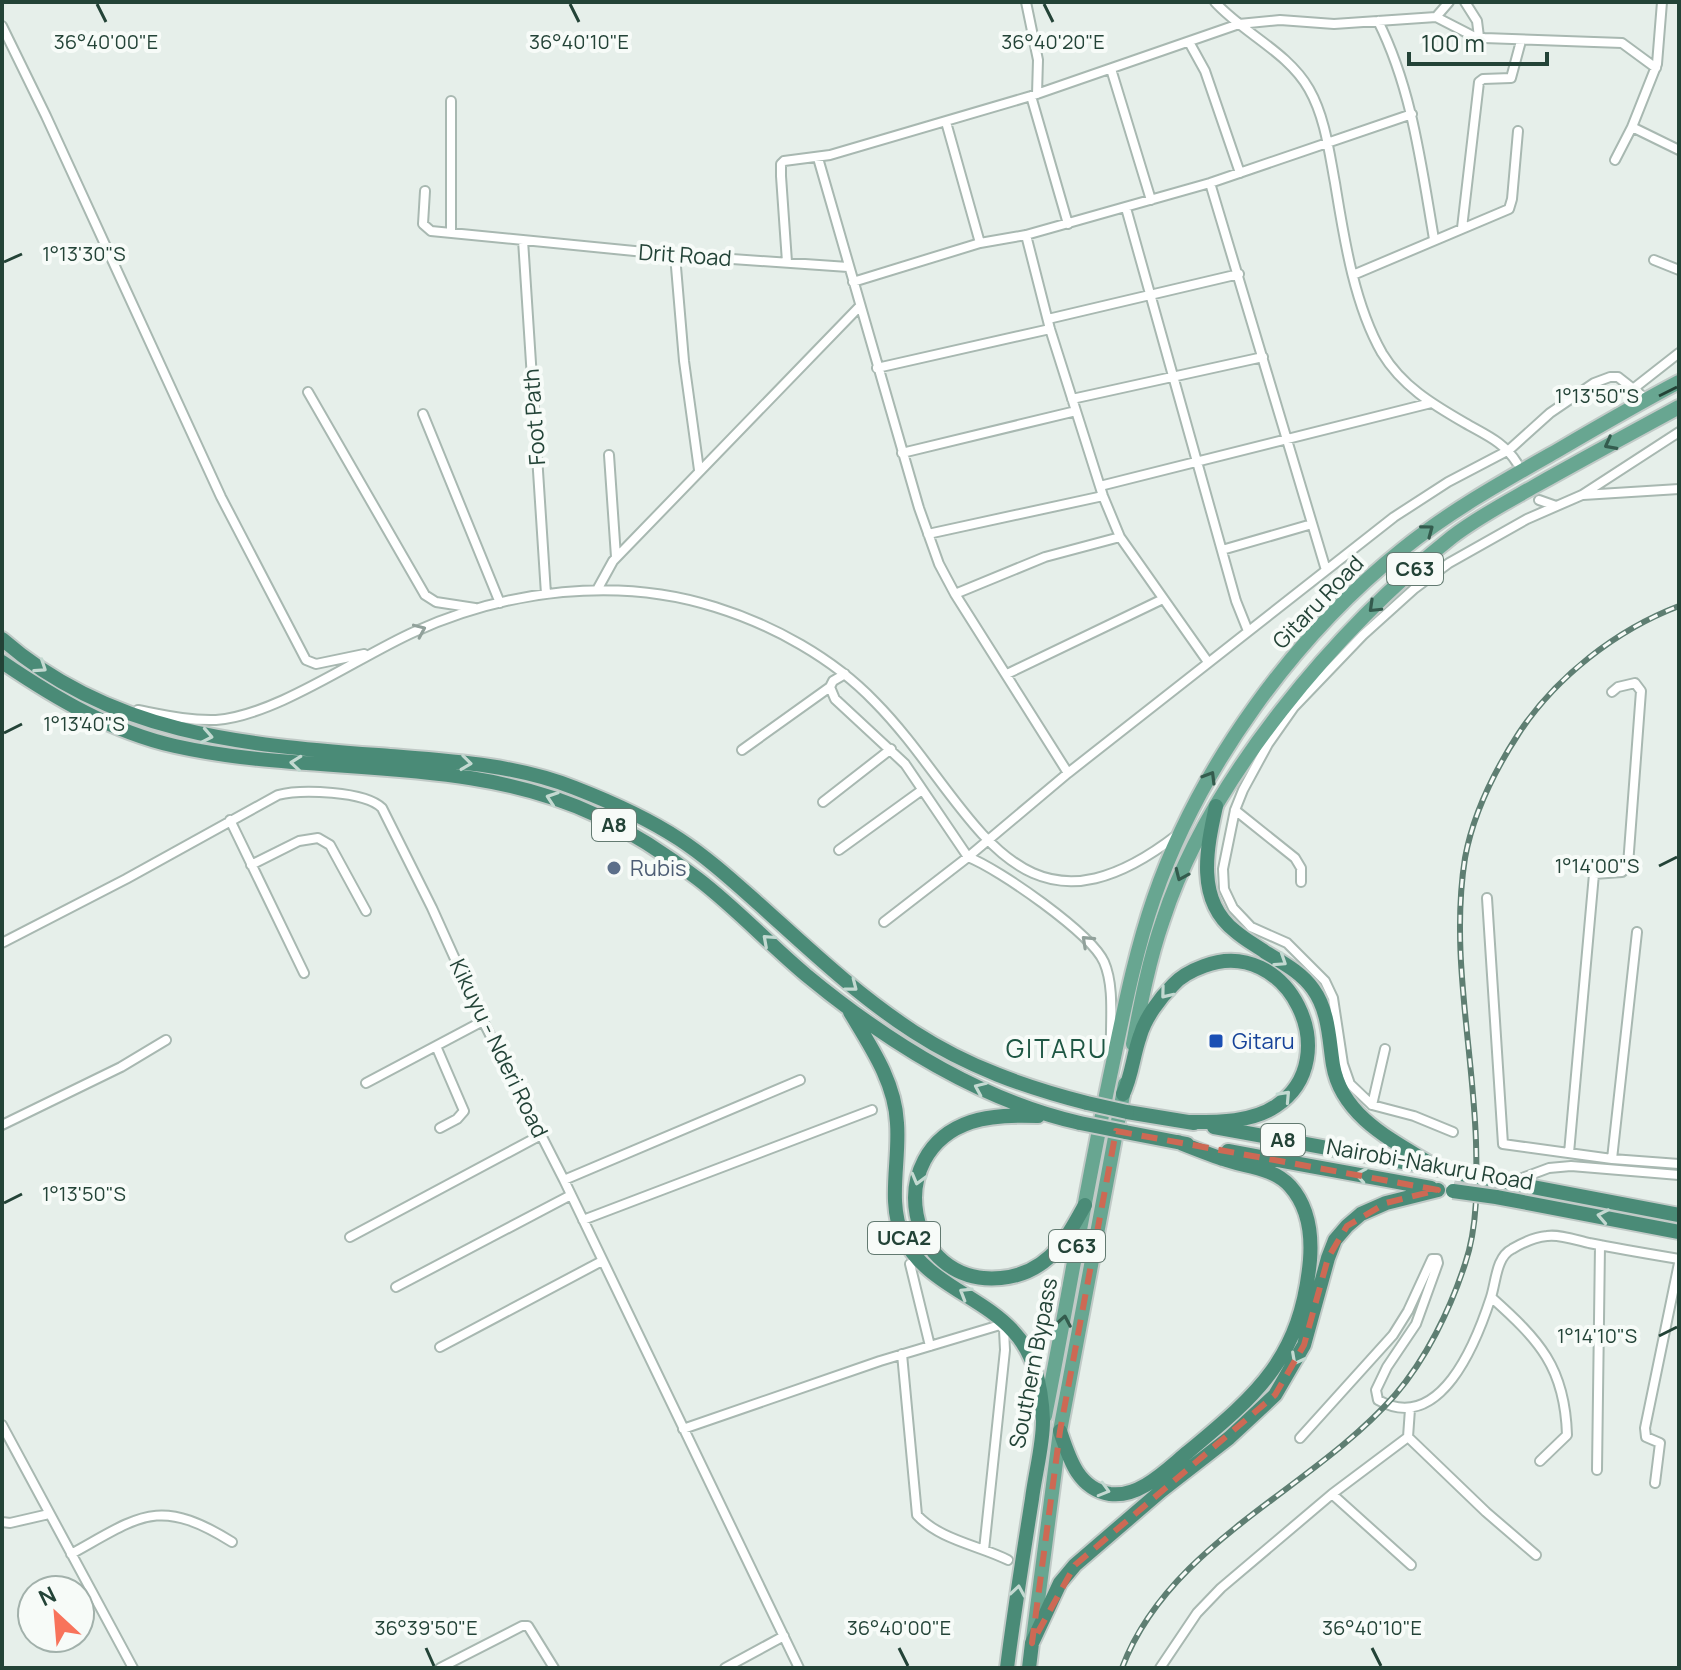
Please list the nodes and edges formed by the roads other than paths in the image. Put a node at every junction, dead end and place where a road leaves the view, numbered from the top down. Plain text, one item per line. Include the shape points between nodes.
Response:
1 (1026, 2) edge
2 (1215, 2) edge
3 (1449, 2) edge
4 (1465, 2) edge
5 (1662, 2) edge
6 (1436, 17) junction
7 (1378, 21) junction
8 (1239, 24) junction
9 (3, 31) edge
10 (1479, 37) junction
11 (1521, 41) junction
12 (1189, 42) junction
13 (1656, 68) junction
14 (1111, 69) junction
15 (1034, 95) junction
16 (451, 101) dead end
17 (1412, 114) junction
18 (946, 122) junction
19 (1632, 127) junction
20 (1518, 131) dead end
21 (1328, 144) junction
22 (1679, 150) edge
23 (818, 158) junction
24 (1615, 160) dead end
25 (1240, 173) junction
26 (1210, 183) junction
27 (425, 191) dead end
28 (1151, 200) junction
29 (1126, 208) junction
30 (1068, 224) junction
31 (1462, 228) junction
32 (451, 232) junction
33 (1026, 235) junction
34 (1434, 239) junction
35 (523, 240) junction
36 (980, 243) junction
37 (675, 255) junction
38 (1654, 260) dead end
39 (787, 262) junction
40 (848, 267) junction
41 (1679, 270) edge
42 (1239, 274) junction
43 (1353, 275) junction
44 (853, 282) junction
45 (1151, 295) junction
46 (860, 306) junction
47 (1048, 319) junction
48 (1050, 329) junction
49 (1679, 353) edge
50 (1263, 357) junction
51 (877, 368) junction
52 (1174, 376) junction
53 (1679, 382) edge
54 (1633, 389) junction
55 (308, 392) dead end
56 (1072, 399) junction
57 (1646, 399) junction
58 (1431, 403) junction
59 (1679, 407) edge
60 (1076, 411) junction
61 (423, 414) dead end
62 (1679, 432) edge
63 (1287, 440) junction
64 (1509, 450) junction
65 (902, 453) junction
66 (609, 455) dead end
67 (1199, 463) junction
68 (1517, 463) dead end
69 (699, 470) junction
70 (1679, 489) edge
71 (1102, 491) junction
72 (1582, 495) junction
73 (1539, 500) dead end
74 (1557, 506) junction
75 (1312, 524) junction
76 (928, 534) junction
77 (1120, 537) junction
78 (1222, 550) junction
79 (616, 558) junction
80 (1326, 570) junction
81 (597, 590) junction
82 (546, 594) junction
83 (955, 594) junction
84 (1163, 599) junction
85 (500, 603) junction
86 (478, 608) junction
87 (1248, 631) junction
88 (2, 639) edge
89 (374, 652) junction
90 (2, 662) edge
91 (1208, 662) junction
92 (845, 674) junction
93 (1007, 674) junction
94 (830, 687) junction
95 (81, 692) junction
96 (1612, 692) dead end
97 (891, 749) junction
98 (742, 750) dead end
99 (1068, 773) junction
100 (922, 790) junction
101 (823, 802) dead end
102 (1216, 806) junction
103 (1235, 810) junction
104 (230, 820) junction
105 (1181, 832) junction
106 (987, 839) junction
107 (839, 850) dead end
108 (968, 857) junction
109 (251, 865) junction
110 (1301, 882) dead end
111 (1487, 898) dead end
112 (366, 911) dead end
113 (884, 922) dead end
114 (1637, 932) dead end
115 (2, 943) edge
116 (304, 973) dead end
117 (846, 1005) junction
118 (483, 1021) junction
119 (166, 1040) dead end
120 (436, 1046) junction
121 (1385, 1049) dead end
122 (1112, 1068) junction
123 (800, 1080) dead end
124 (366, 1083) dead end
125 (1123, 1094) junction
126 (1372, 1105) junction
127 (872, 1110) dead end
128 (1050, 1116) junction
129 (1187, 1122) junction
130 (2, 1125) edge
131 (440, 1128) dead end
132 (1453, 1132) dead end
133 (541, 1135) junction
134 (1178, 1142) junction
135 (1569, 1153) junction
136 (1612, 1159) junction
137 (1679, 1164) edge
138 (1439, 1169) junction
139 (1679, 1175) edge
140 (564, 1180) junction
141 (1503, 1181) junction
142 (1445, 1190) junction
143 (571, 1195) junction
144 (1085, 1205) junction
145 (1679, 1215) edge
146 (583, 1220) junction
147 (1679, 1232) edge
148 (350, 1237) dead end
149 (1600, 1245) junction
150 (602, 1261) junction
151 (1679, 1261) edge
152 (910, 1264) dead end
153 (396, 1287) dead end
154 (1491, 1297) junction
155 (930, 1346) junction
156 (440, 1347) dead end
157 (902, 1354) junction
158 (1410, 1409) junction
159 (1043, 1424) junction
160 (2, 1425) edge
161 (683, 1429) junction
162 (1060, 1431) junction
163 (1408, 1437) junction
164 (1300, 1438) dead end
165 (1540, 1461) dead end
166 (1597, 1470) dead end
167 (1655, 1483) dead end
168 (1332, 1494) junction
169 (49, 1514) junction
170 (2, 1522) edge
171 (232, 1542) dead end
172 (984, 1550) junction
173 (71, 1554) junction
174 (1536, 1555) dead end
175 (1008, 1560) dead end
176 (1411, 1565) dead end
177 (784, 1636) junction
178 (1032, 1643) junction
179 (133, 1668) edge
180 (440, 1668) edge
181 (554, 1668) edge
182 (725, 1668) edge
183 (799, 1668) edge
184 (1007, 1668) edge
185 (1029, 1668) edge
186 (1160, 1668) edge

1 - 15 street via 1038,60
2 - 8 street
3 - 6 street
4 - 10 street via 1477,21
5 - 13 street
6 - 7 street
6 - 10 street
7 - 8 street
7 - 17 street via 1393,50
8 - 12 street
8 - 21 street via 1301,77
9 - 89 street via 221,497 306,660 316,664
10 - 11 street
11 - 13 street via 1622,43
11 - 31 street via 1511,78 1479,82
12 - 14 street
12 - 25 street via 1205,71
13 - 19 street
14 - 15 street
14 - 28 street
15 - 18 street
15 - 30 street
16 - 32 street
17 - 21 street
17 - 34 street
18 - 23 street
18 - 36 street
19 - 22 street
19 - 24 street
20 - 31 street via 1511,207
21 - 25 street
21 - 43 street
23 - 39 street via 781,164
23 - 40 street
25 - 26 street
26 - 28 street
26 - 42 street
27 - 32 street via 423,224 431,231
28 - 29 street
29 - 30 street
29 - 45 street
30 - 33 street
31 - 34 street
32 - 35 street, Drit Road
33 - 36 street
33 - 47 street
34 - 43 street
35 - 37 street, Drit Road
35 - 82 street, Foot Path
36 - 44 street
37 - 39 street, Drit Road
37 - 69 street
38 - 41 street
39 - 40 street, Drit Road
40 - 44 street
42 - 45 street
42 - 50 street
43 - 58 street via 1384,355
44 - 46 street
45 - 47 street
45 - 52 street
46 - 51 street
46 - 69 street
47 - 48 street
48 - 51 street
48 - 56 street
49 - 54 street
50 - 52 street
50 - 63 street
51 - 65 street
52 - 56 street
52 - 67 street
53 - 57 main road, Gitaru Road / C63
54 - 57 street
54 - 64 street via 1618,377 1594,383
55 - 86 street via 425,595 436,602
56 - 60 street
105 -> 57 main road, Gitaru Road / C63 via 1245,721 1291,660 1382,568 1459,507
58 - 63 street
58 - 64 street
59 -> 102 main road, Gitaru Road / C63 via 1453,536 1371,608 1287,705
60 - 65 street
60 - 71 street
61 - 85 street
62 - 72 street
63 - 67 street
63 - 75 street
64 - 68 street
64 - 80 street via 1394,517
65 - 76 street
66 - 79 street
67 - 71 street
67 - 78 street
69 - 79 street
70 - 72 street
71 - 76 street
71 - 77 street
72 - 74 street
73 - 74 street
74 - 103 street via 1449,563 1363,635 1294,707 1268,744
75 - 78 street
75 - 80 street
76 - 83 street
77 - 83 street via 1045,557
77 - 84 street
78 - 87 street
79 - 81 street
80 - 87 street
81 - 82 street
81 - 92 street via 657,594 715,607 801,645
82 - 85 street
83 - 93 street
84 - 91 street
84 - 93 street
85 - 86 street
89 -> 86 street
87 - 91 street
88 -> 95 highway, A8
89 - 95 street via 276,702 219,720 171,717
117 -> 90 highway, A8 via 699,879 640,839 570,805 468,778 249,759 175,746 72,707
91 - 99 street
92 - 94 street
92 - 106 street via 904,734 955,805
93 - 99 street
94 - 97 street via 835,699
94 - 98 street
95 -> 129 highway, Nairobi-Nakuru Road / A8, bridge via 196,734 506,768 573,787 680,840 832,971 936,1046 1005,1079 1087,1103
96 - 135 street via 1635,683 1641,691 1628,865 1622,872 1594,874
97 - 100 street
97 - 101 street
99 - 106 street
100 - 107 street
100 - 108 street
102 -> 125 main road, C63 via 1162,920
102 -> 138 highway, C63 via 1206,866 1217,910 1235,931 1298,972 1313,989 1326,1016 1334,1070 1356,1111
103 - 110 street via 1295,858
103 - 126 street via 1224,889 1251,927 1287,943 1325,981 1350,1084
104 - 109 street
104 - 115 street, Kikuyu - Nderi Road
104 - 118 street, Kikuyu - Nderi Road via 290,792 377,802
105 - 106 street via 1128,869 1070,882 1022,869
105 - 122 main road, Gitaru Road / C63 via 1154,896
106 - 108 street
108 - 113 street
122 -> 108 street via 1108,978 1097,950 1063,920
109 - 112 street via 299,841 318,838 330,845
109 - 116 street
111 - 135 street via 1503,1144
114 - 136 street
128 -> 117 highway, A8 via 941,1069
159 -> 117 highway, UCA2 via 1036,1372 1015,1332 934,1275 904,1238 895,1204 894,1102 874,1052
118 - 120 street
118 - 133 street, Kikuyu - Nderi Road
119 - 130 street
120 - 124 street
120 - 131 street via 464,1111
121 - 126 street
122 - 144 main road, Southern Bypass / C63
123 - 140 street
129 -> 125 highway via 1236,1120 1275,1107 1302,1072 1304,1017 1289,991 1268,971 1242,960 1218,961 1174,983 1141,1033
125 - 162 main road, C63
126 - 132 street
127 - 146 street
128 - 134 highway, Nairobi-Nakuru Road / A8, bridge
128 -> 144 highway via 981,1119 946,1135 926,1158 917,1179 914,1203 920,1227 934,1251 961,1273 1007,1278 1030,1271 1051,1255
129 - 138 highway, Nairobi-Nakuru Road / A8
133 - 140 street, Kikuyu - Nderi Road
133 - 148 street
142 -> 134 highway, Nairobi-Nakuru Road / A8
162 -> 134 highway via 1075,1470 1089,1485 1109,1494 1142,1486 1251,1398 1297,1328 1310,1254 1309,1225 1297,1196 1275,1175
135 - 136 street
136 - 137 street
138 - 141 highway, Nairobi-Nakuru Road / A8, bridge
139 - 141 street via 1592,1166 1549,1168
140 - 143 street, Kikuyu - Nderi Road
141 - 145 highway, Nairobi-Nakuru Road / A8
147 -> 142 highway, Nairobi-Nakuru Road / A8, bridge
142 -> 178 highway via 1386,1203 1347,1226 1328,1258 1304,1345 1275,1395 1075,1565 1060,1583
143 - 146 street, Kikuyu - Nderi Road
143 - 153 street
159 -> 144 main road, Southern Bypass / C63
146 - 150 street, Kikuyu - Nderi Road
149 - 151 street
149 - 154 street via 1549,1235 1509,1250
149 - 166 street
150 - 156 street
150 - 161 street, Kikuyu - Nderi Road
151 - 167 street via 1645,1428 1646,1437 1660,1443
152 - 155 street
154 - 158 street via 1469,1351 1444,1390
154 - 165 street via 1535,1339 1556,1371 1567,1435
155 - 157 street
155 - 172 street via 1000,1325 1004,1330
157 - 161 street
157 - 172 street via 917,1515 950,1537
158 - 163 street
158 - 164 street via 1378,1400 1376,1390 1416,1324 1438,1263 1435,1258 1393,1335
184 -> 159 highway, Southern Bypass / UCA2
160 - 169 street
161 - 177 street, Kikuyu - Nderi Road
162 - 178 main road, C63
163 - 168 street
163 - 174 street
168 - 176 street
168 - 186 street via 1207,1602
169 - 170 street
169 - 173 street
171 - 173 street via 166,1513 122,1526
172 - 175 street
173 - 179 street
177 - 182 street
177 - 183 street, Kikuyu - Nderi Road
178 - 185 highway
180 - 181 street via 528,1626

